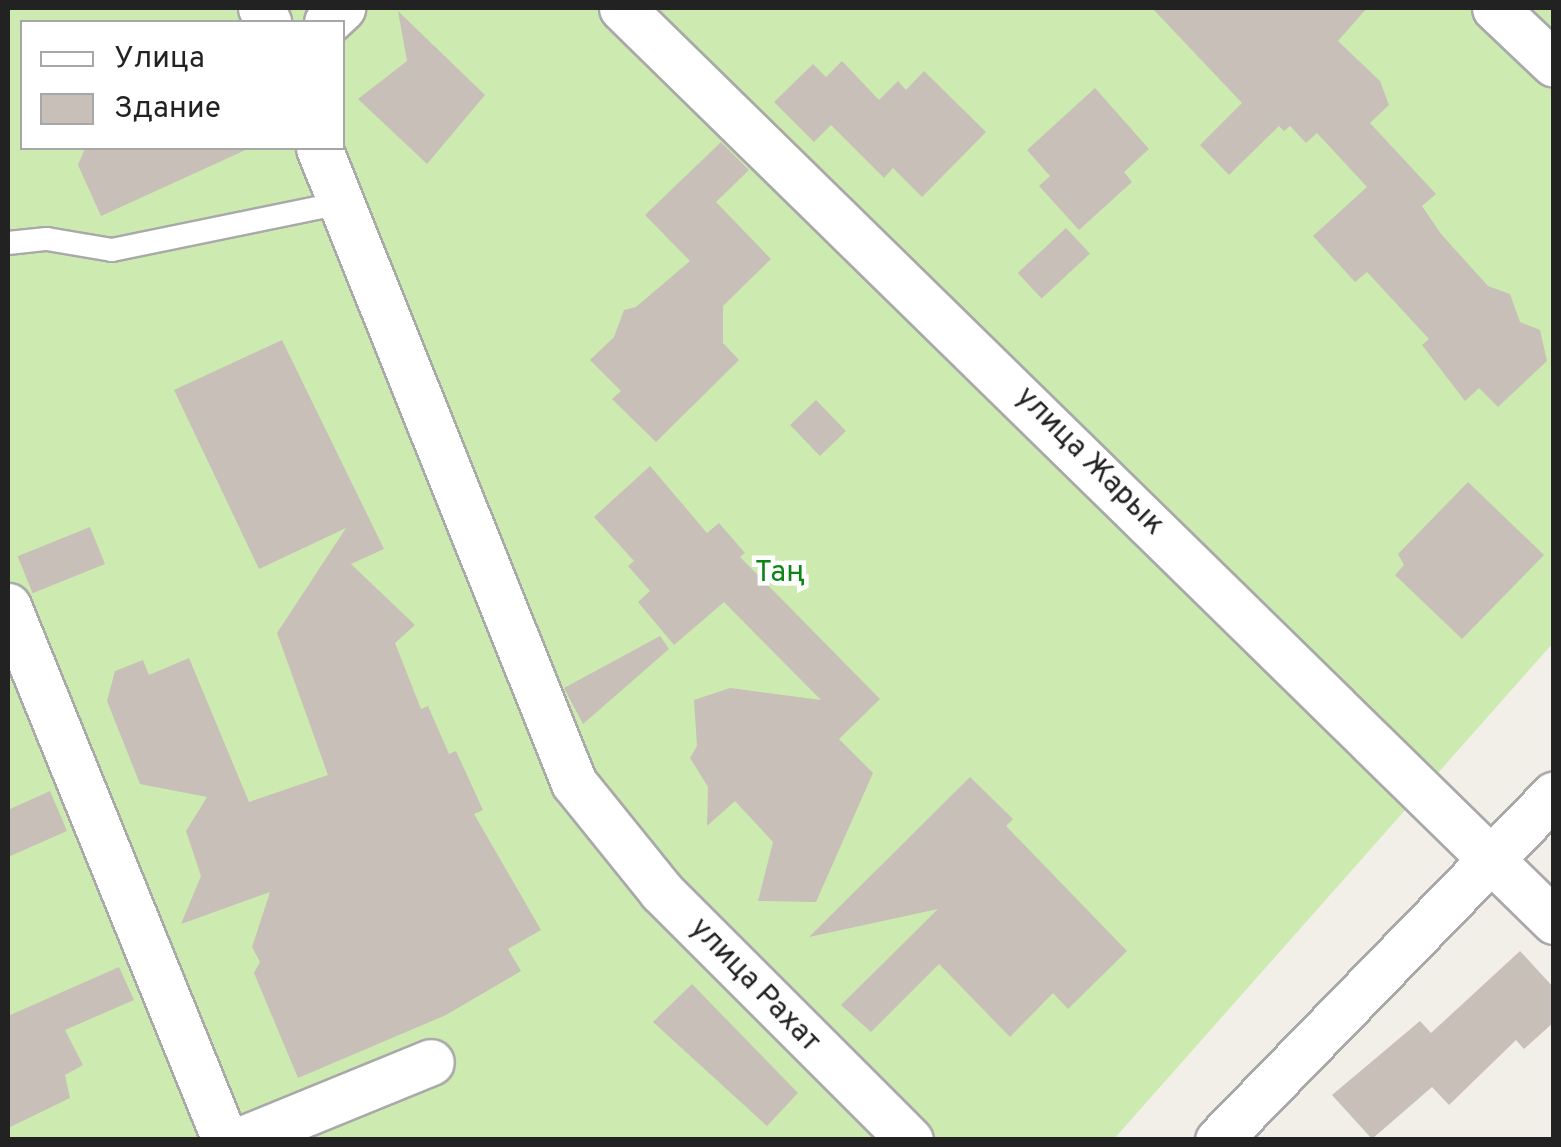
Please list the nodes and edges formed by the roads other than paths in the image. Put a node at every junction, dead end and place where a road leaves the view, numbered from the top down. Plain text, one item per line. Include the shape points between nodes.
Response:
1 (622, 8) edge
2 (1495, 8) edge
3 (1554, 64) edge
4 (320, 150) edge
5 (341, 203) junction
6 (8, 243) edge
7 (8, 606) edge
8 (1554, 795) edge
9 (1489, 858) junction
10 (1554, 920) edge
11 (432, 1062) dead end
12 (225, 1140) edge
13 (240, 1140) edge
14 (910, 1140) edge
15 (1218, 1140) edge

1 - 9 street, улица Жарык
2 - 3 street
4 - 5 street, улица Рахат
5 - 6 lane via 112,250 47,239
5 - 14 street, улица Рахат via 560,754 605,827 791,1028
7 - 12 street
8 - 9 street
9 - 10 street, улица Жарык
9 - 15 street
11 - 13 street

